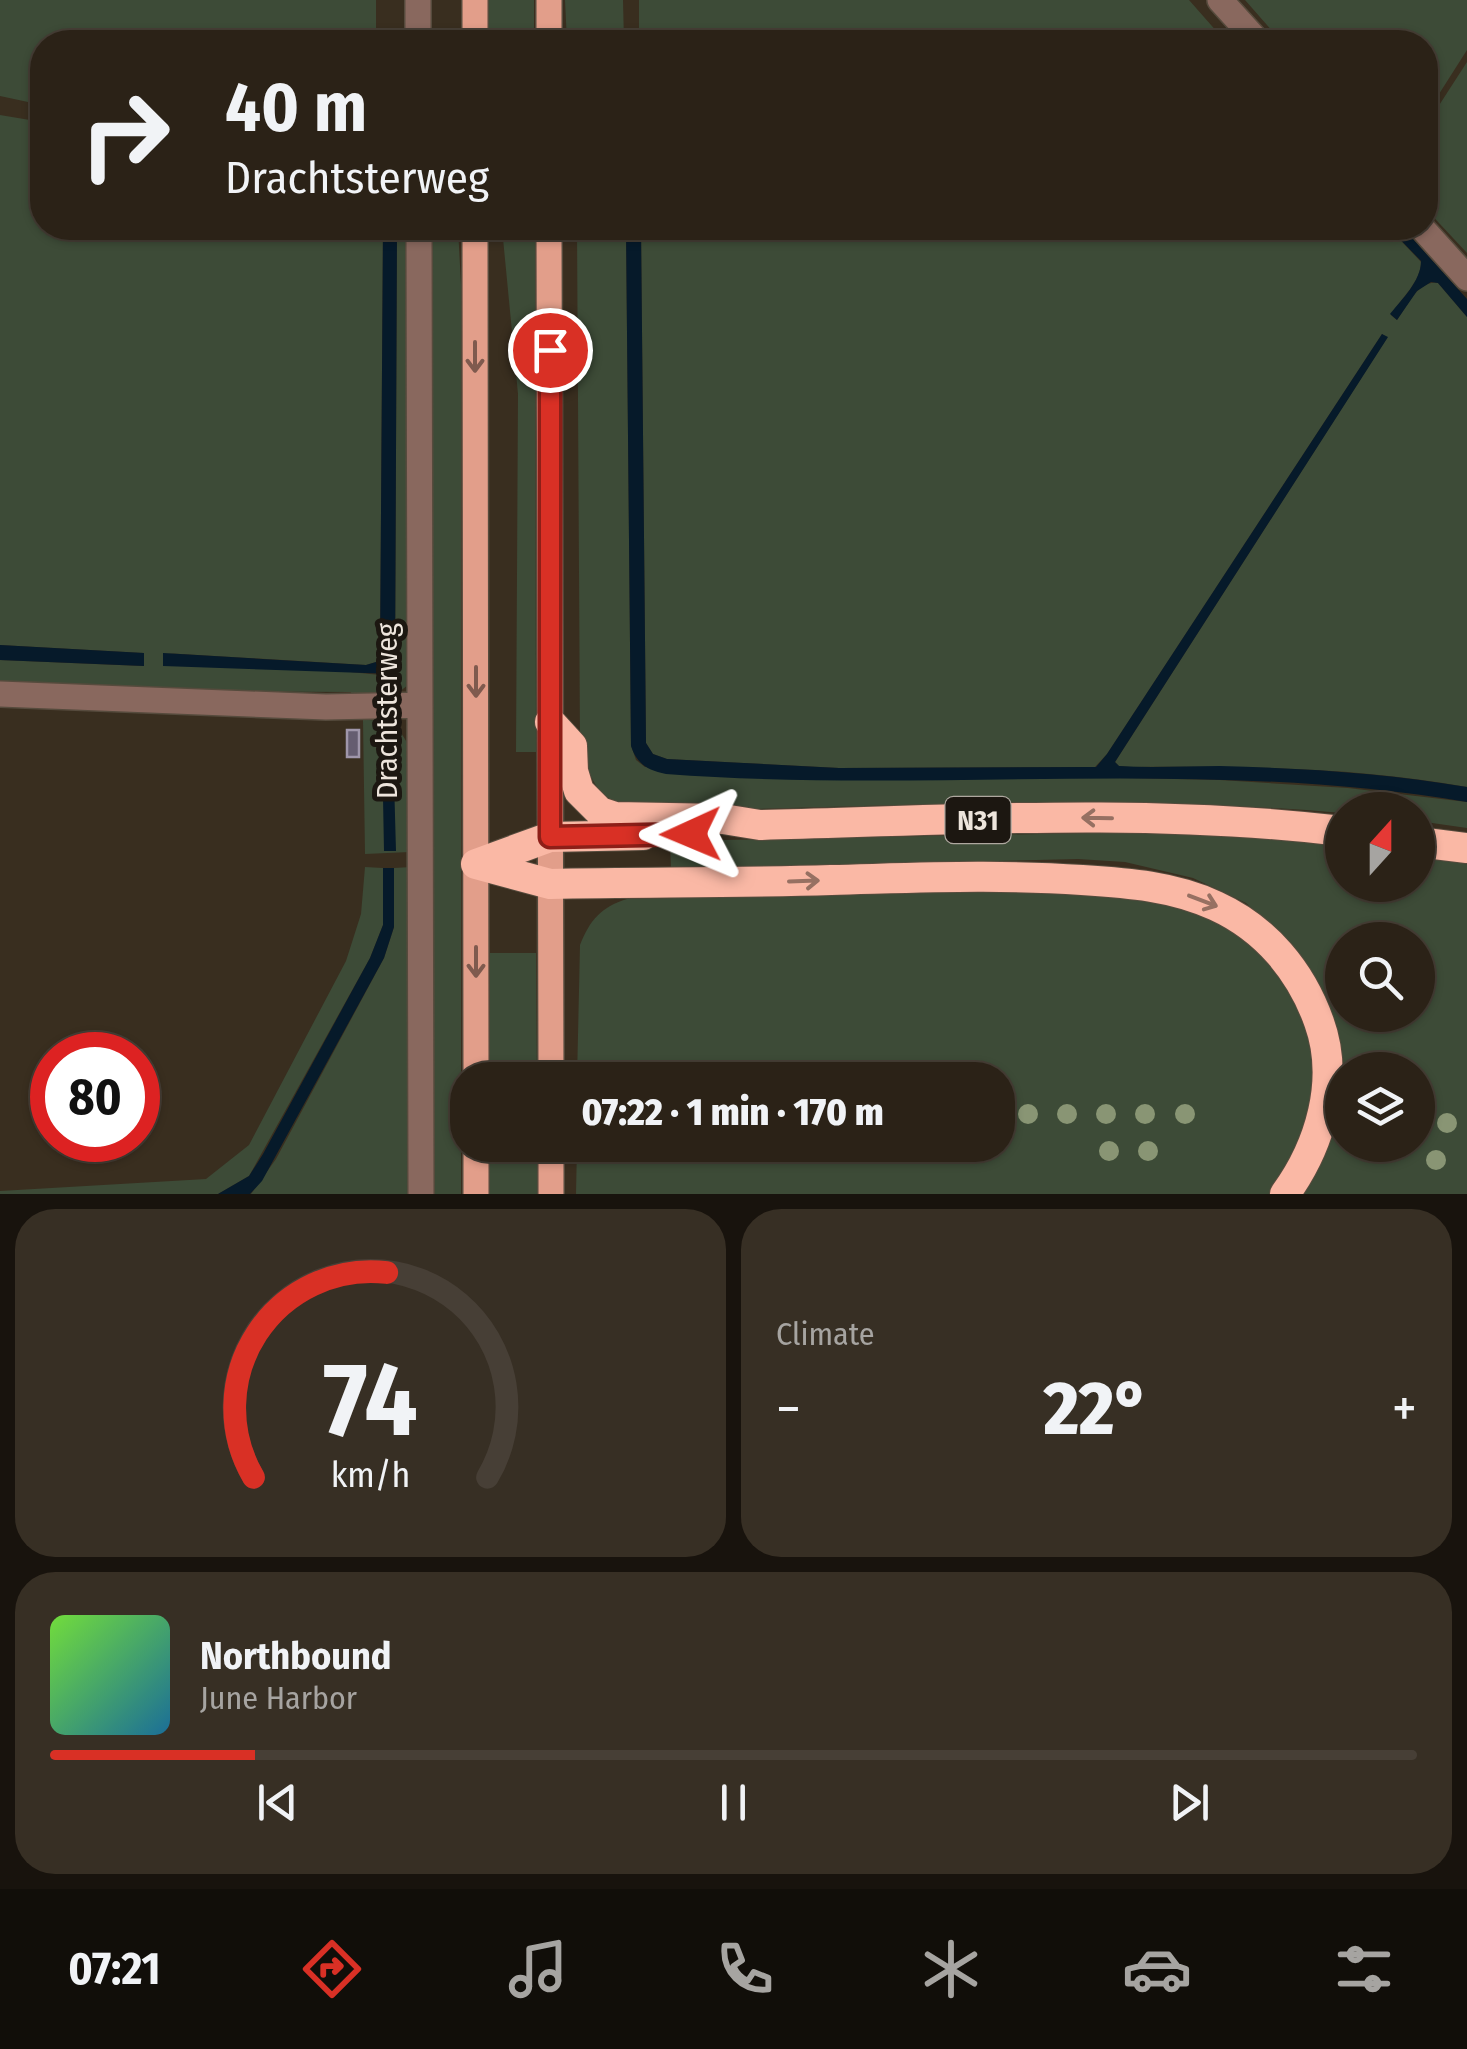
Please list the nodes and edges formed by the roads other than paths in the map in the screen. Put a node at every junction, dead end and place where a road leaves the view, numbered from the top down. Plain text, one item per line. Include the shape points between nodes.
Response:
1 (418, 0) edge
2 (475, 0) edge
3 (549, 0) edge
4 (1220, 0) edge
5 (418, 30) edge
6 (475, 30) edge
7 (549, 30) edge
8 (1247, 30) edge
9 (419, 240) edge
10 (475, 240) edge
11 (549, 240) edge
12 (1433, 240) edge
13 (1467, 278) edge
14 (0, 694) edge
15 (420, 705) junction
16 (550, 722) junction
17 (760, 825) junction
18 (1325, 829) edge
19 (550, 837) junction
20 (1435, 844) edge
21 (1467, 848) edge
22 (476, 864) junction
23 (550, 884) junction
24 (476, 1062) edge
25 (550, 1062) edge
26 (476, 1162) edge
27 (550, 1162) edge
28 (422, 1194) edge
29 (476, 1194) edge
30 (550, 1194) edge
31 (1285, 1194) edge

1 - 5 street
2 - 6 main road
3 - 7 main road
4 - 8 street
9 - 15 street, Drachtsterweg
10 -> 22 main road
11 - 16 main road
12 - 13 street
14 - 15 street via 326,708
15 - 28 street, Drachtsterweg
16 - 17 highway, N31 via 572,746 579,791 600,812
16 - 19 main road
18 -> 17 highway, N31 via 1137,819
17 - 19 highway, N31 via 723,833
19 - 22 highway
19 - 23 main road
20 - 21 highway
22 - 23 highway
22 -> 24 main road
23 - 25 main road
23 -> 31 highway, N31 via 1014,876 1140,884 1217,906 1278,950 1321,1028 1323,1113 1308,1157
26 - 29 main road
27 - 30 main road

